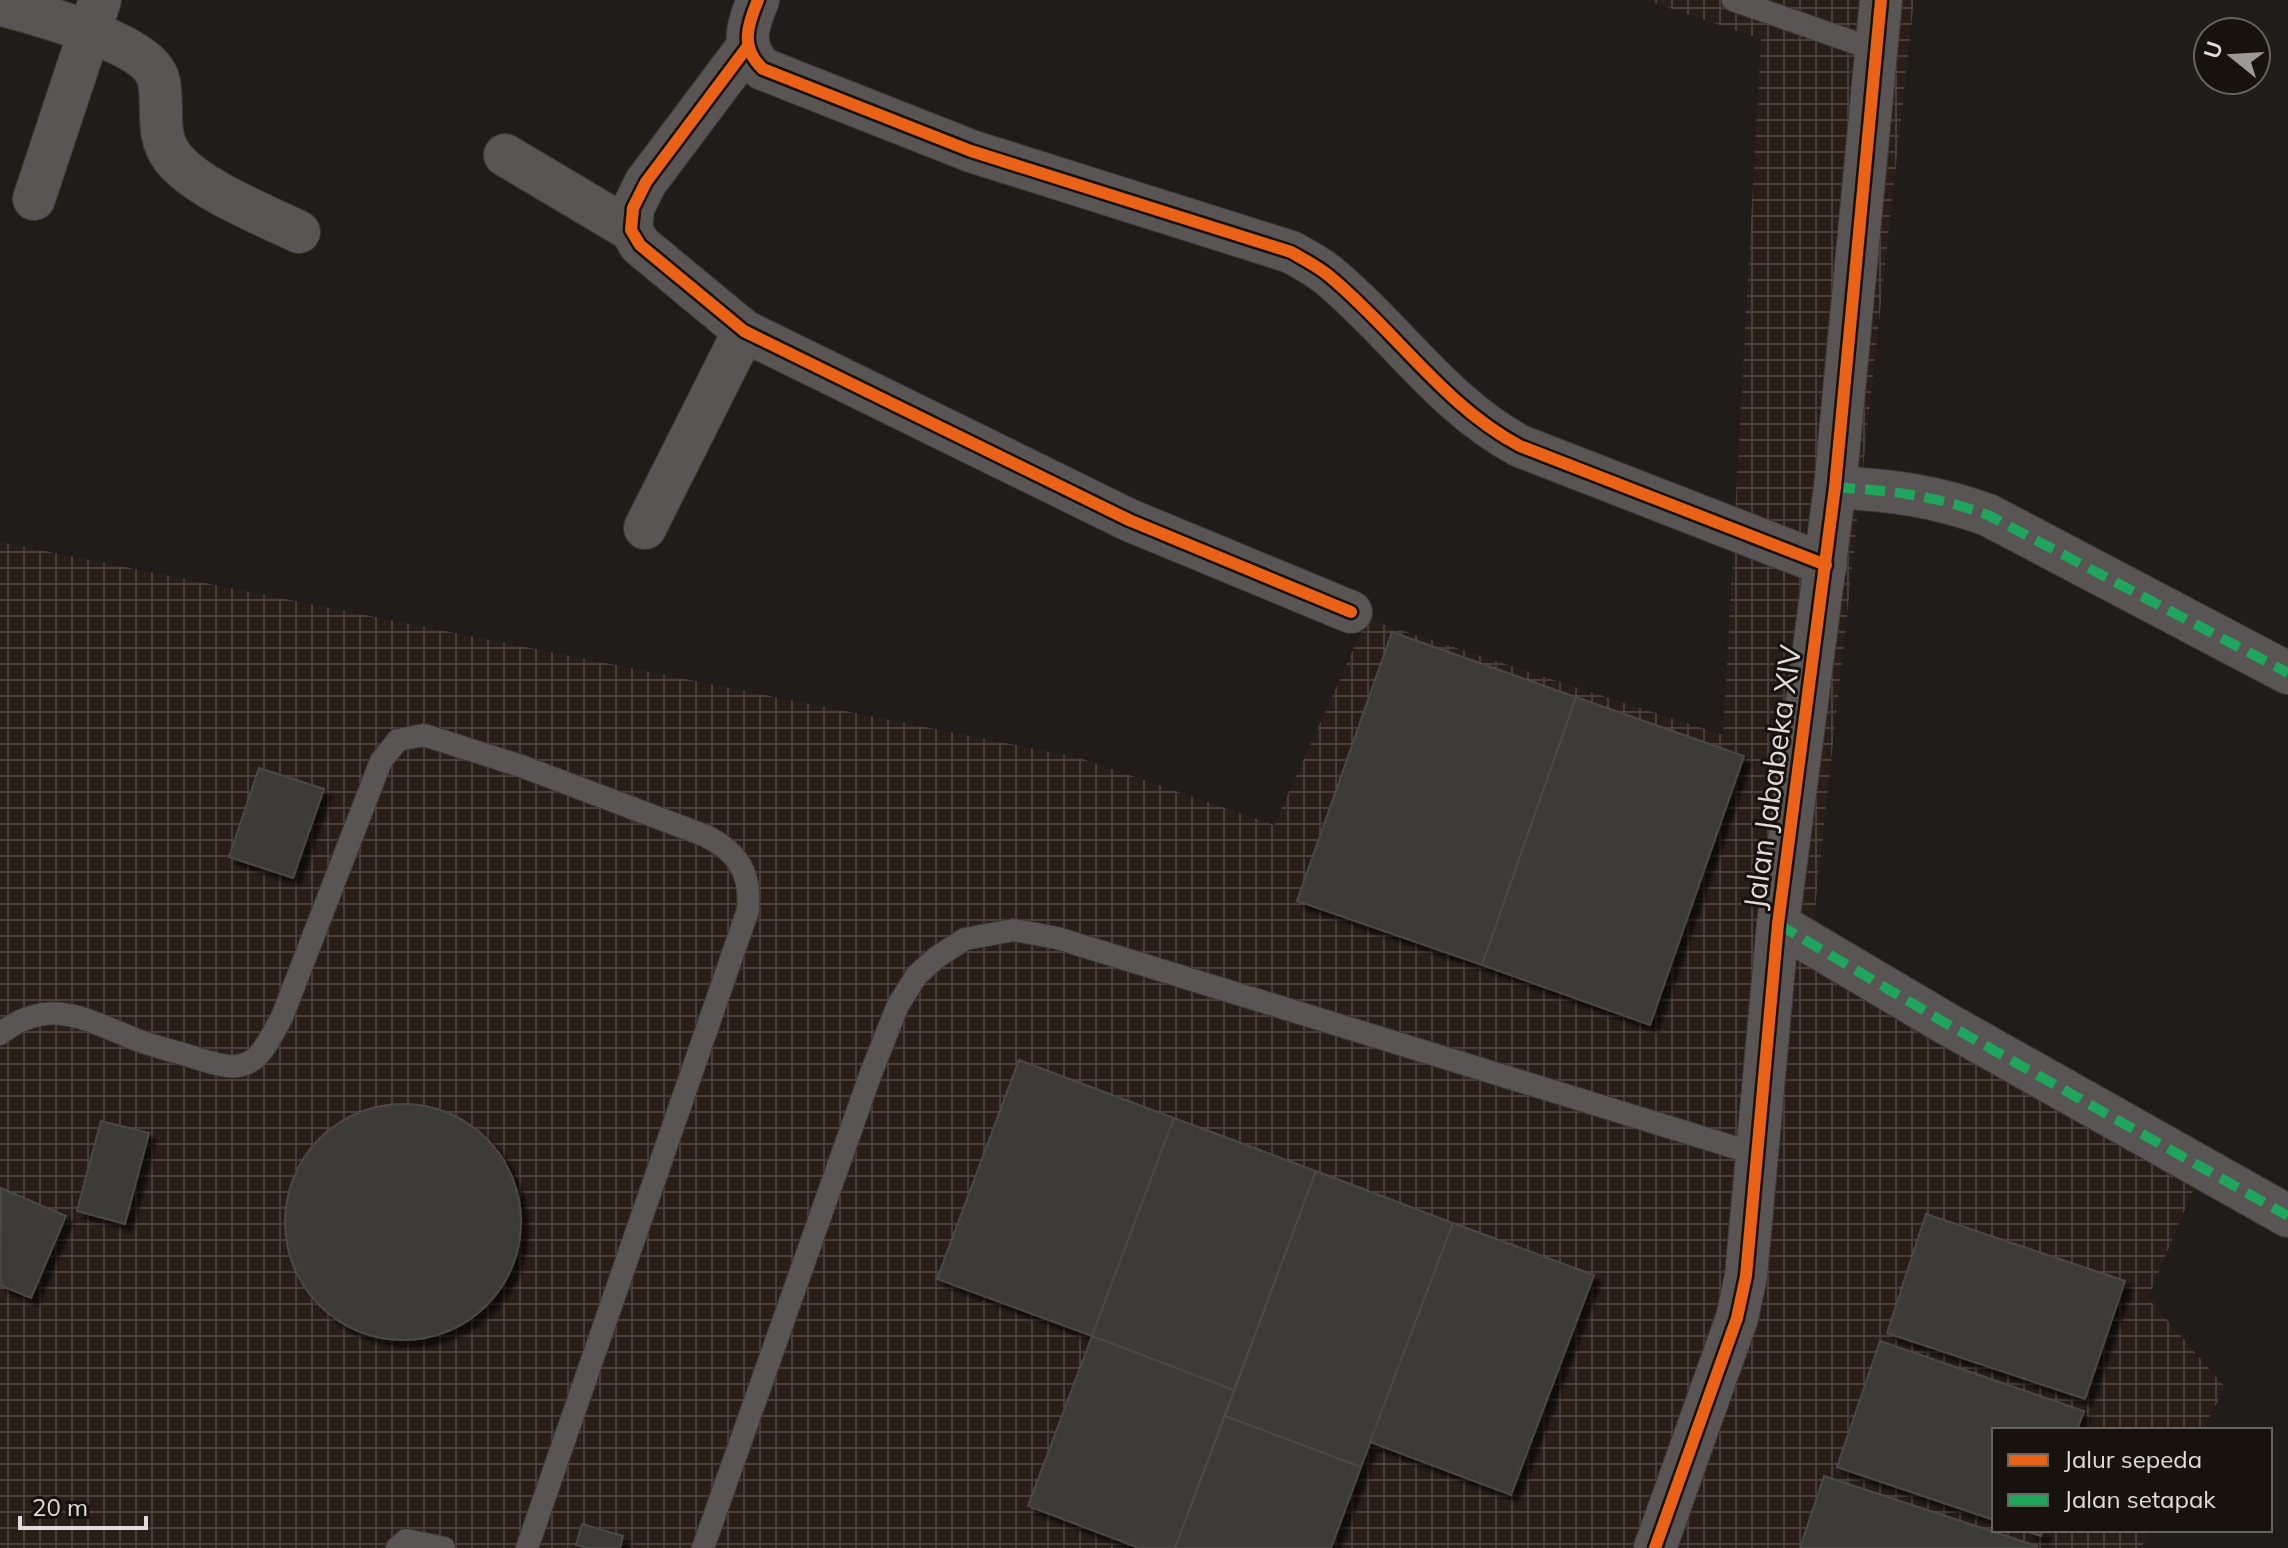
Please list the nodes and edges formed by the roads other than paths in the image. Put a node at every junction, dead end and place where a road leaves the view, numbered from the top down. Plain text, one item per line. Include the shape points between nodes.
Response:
1 (758, 0) edge
2 (1733, 0) edge
3 (1881, 0) edge
4 (0, 4) edge
5 (95, 16) edge
6 (748, 46) junction
7 (1876, 50) junction
8 (505, 155) dead end
9 (34, 199) dead end
10 (631, 230) junction
11 (299, 232) dead end
12 (744, 331) junction
13 (1835, 487) junction
14 (645, 528) dead end
15 (1826, 565) junction
16 (1351, 612) dead end
17 (2288, 673) edge
18 (1778, 924) junction
19 (0, 1034) edge
20 (1756, 1154) junction
21 (2288, 1216) edge
22 (397, 1548) edge
23 (444, 1548) edge
24 (527, 1548) edge
25 (703, 1548) edge
26 (1655, 1548) edge

1 - 6 street
2 - 7 lane
3 - 7 street, Jalan Jababeka XIV
4 - 5 street
5 - 9 street
5 - 11 street via 156,71 164,145 175,160 193,178
6 - 10 street via 646,182 633,208
6 - 15 street via 763,69 971,151 1291,252 1326,273 1492,431
7 - 13 street, Jalan Jababeka XIV
8 - 10 street
10 - 12 street via 640,245
12 - 14 street
12 - 16 street via 1129,520
13 - 15 street, Jalan Jababeka XIV
13 - 17 street via 1910,492 1988,515
15 - 18 street, Jalan Jababeka XIV
18 - 20 street, Jalan Jababeka XIV
18 - 21 street
19 - 24 lane via 18,1020 45,1013 76,1015 142,1042 221,1065 244,1065 260,1052 282,1017 381,761 398,740 424,735 727,847 750,887 748,910
20 - 25 lane via 1057,938 1014,930 965,939 917,975 898,1005
20 - 26 street, Jalan Jababeka XIV via 1751,1239 1737,1318
22 - 23 lane via 406,1540

